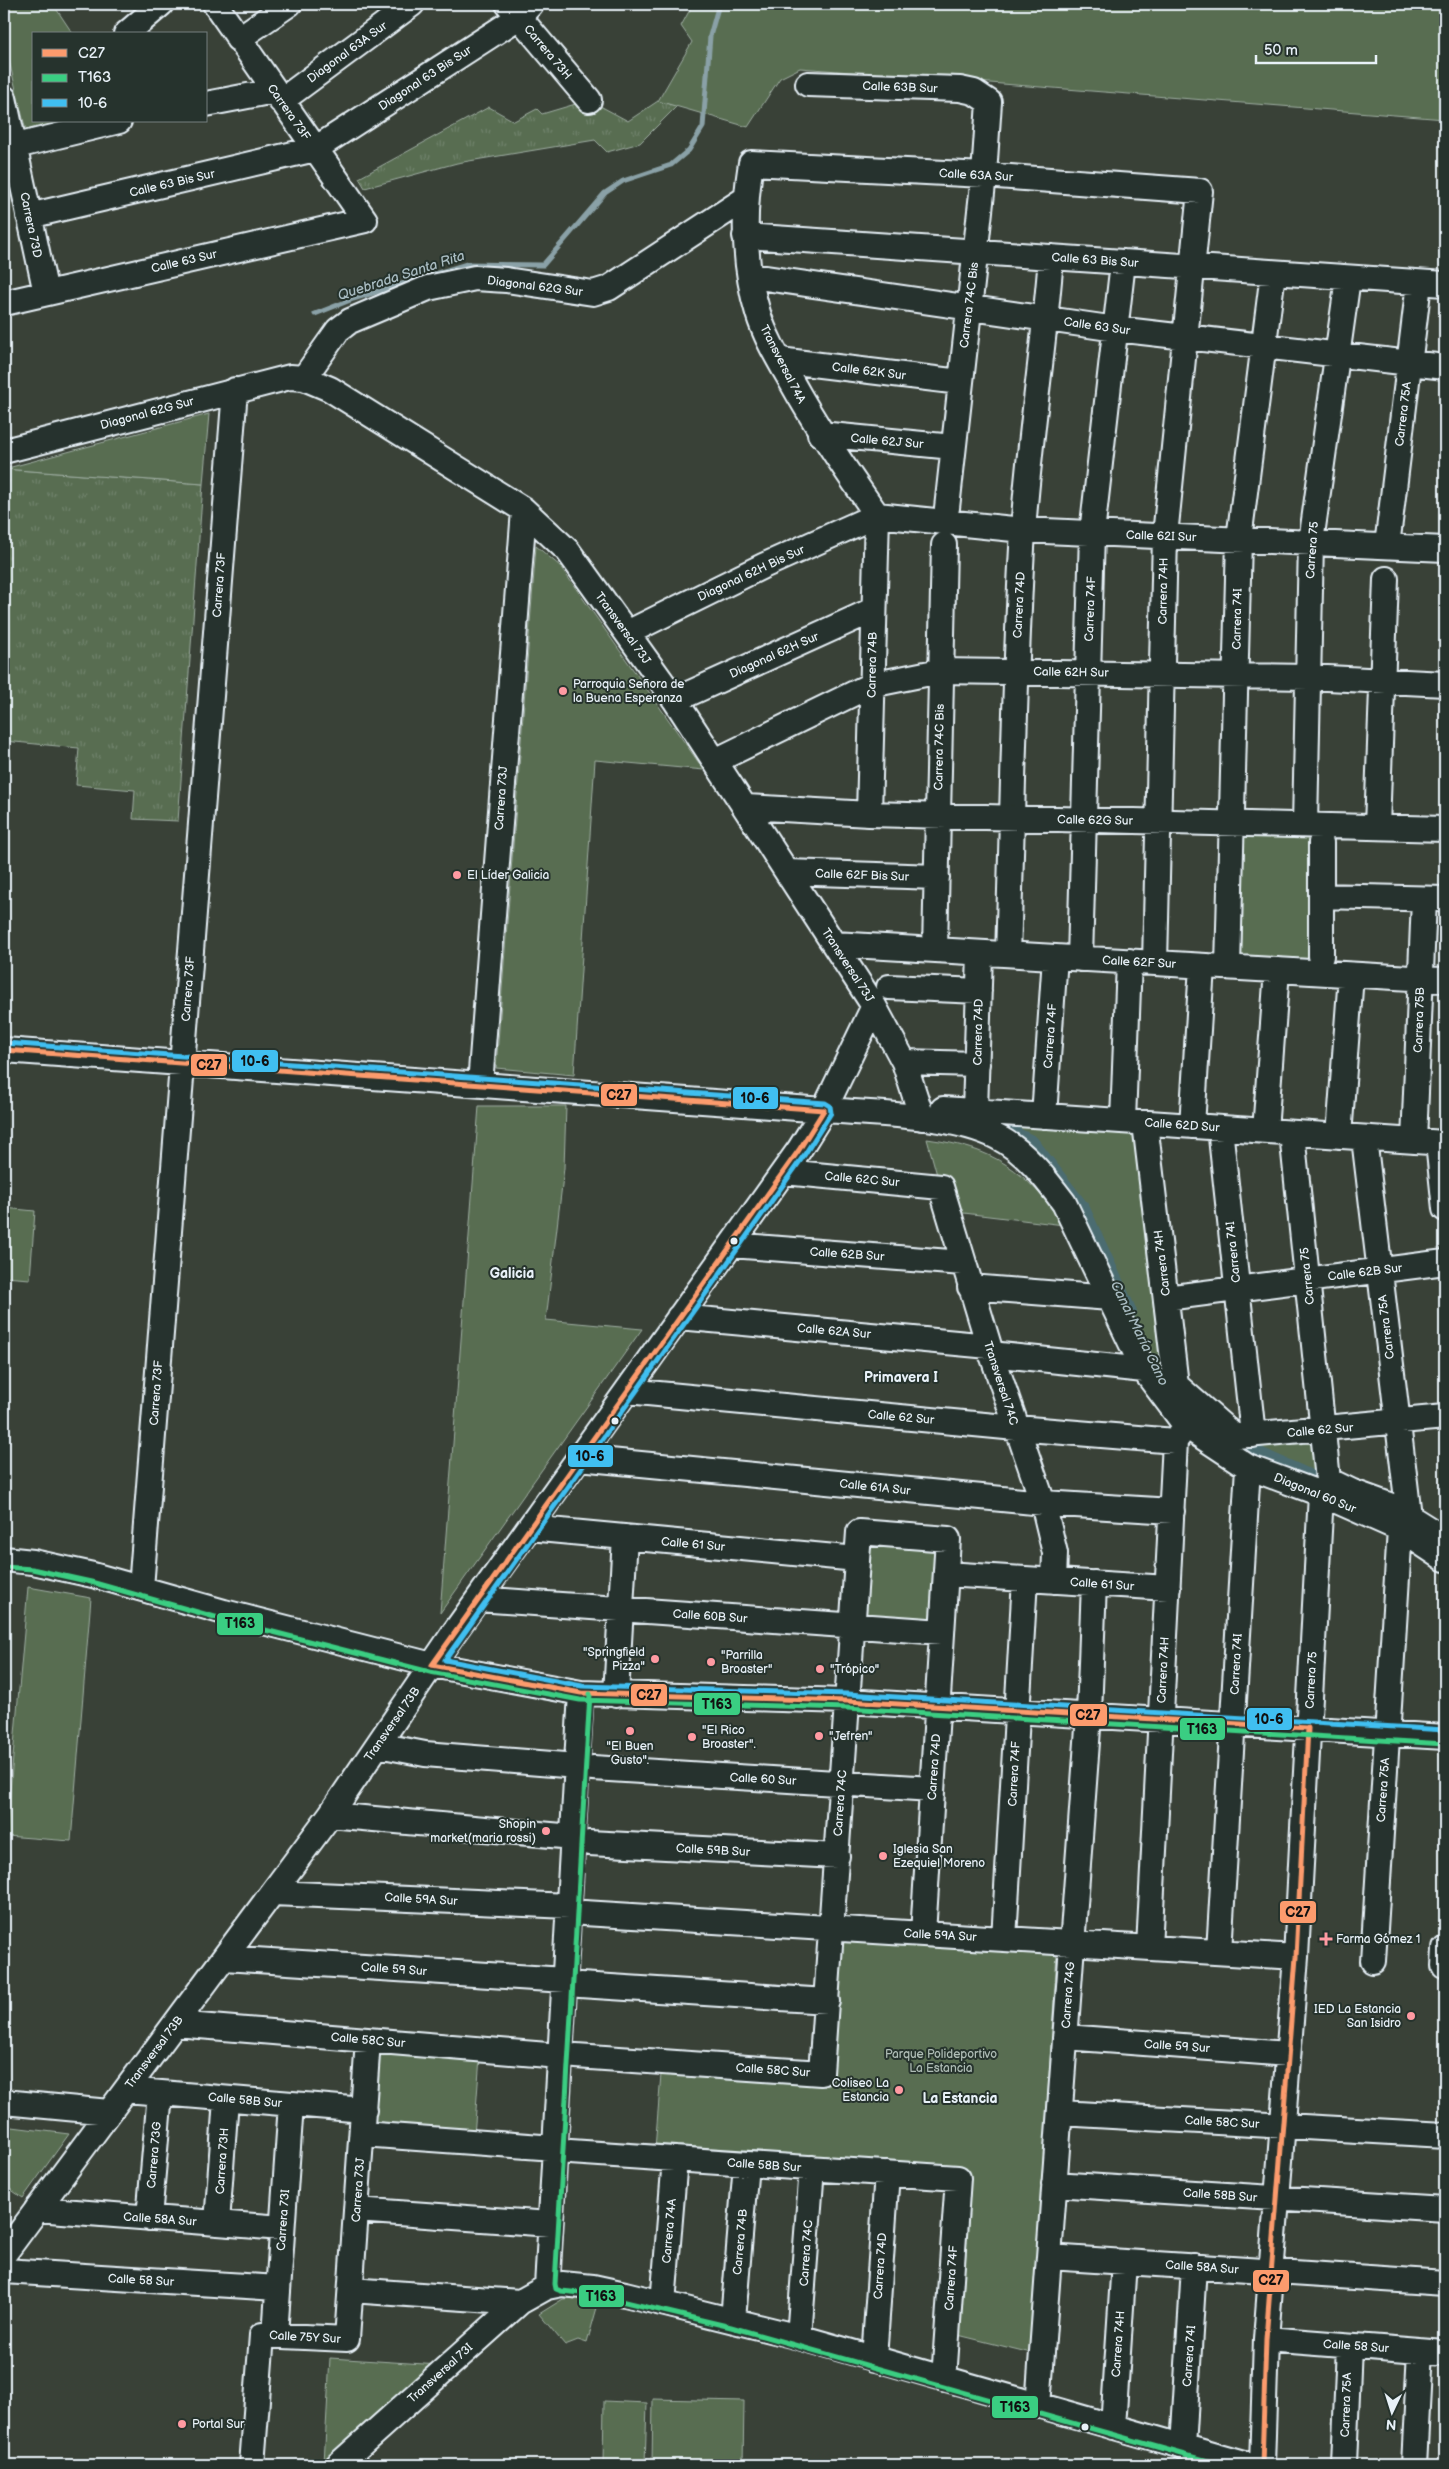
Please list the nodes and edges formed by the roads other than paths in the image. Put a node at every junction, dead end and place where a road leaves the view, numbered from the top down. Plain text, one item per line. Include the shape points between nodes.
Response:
1 (161, 4) edge
2 (215, 4) edge
3 (289, 4) edge
4 (412, 4) edge
5 (519, 8) edge
6 (128, 32) edge
7 (238, 39) junction
8 (808, 84) dead end
9 (277, 96) junction
10 (4, 98) edge
11 (589, 100) dead end
12 (989, 102) joint
13 (208, 104) edge
14 (115, 122) edge
15 (9, 148) edge
16 (316, 150) junction
17 (751, 163) joint
18 (984, 175) junction
19 (1200, 191) joint
20 (745, 199) junction
21 (29, 216) junction
22 (365, 220) joint
23 (745, 236) junction
24 (975, 250) junction
25 (1051, 257) junction
26 (1123, 262) junction
27 (1194, 267) junction
28 (1274, 273) junction
29 (751, 276) junction
30 (1348, 278) junction
31 (1419, 282) junction
32 (1445, 284) edge
33 (46, 293) junction
34 (4, 303) edge
35 (969, 310) junction
36 (1046, 319) junction
37 (1116, 329) junction
38 (1186, 337) junction
39 (1264, 346) junction
40 (1337, 354) junction
41 (779, 360) junction
42 (1409, 363) junction
43 (1445, 367) edge
44 (297, 378) junction
45 (960, 382) junction
46 (235, 390) junction
47 (820, 434) junction
48 (953, 447) junction
49 (4, 451) edge
50 (947, 508) dead end
51 (524, 510) junction
52 (877, 515) junction
53 (1023, 530) junction
54 (1092, 533) junction
55 (1165, 536) junction
56 (1239, 539) junction
57 (1311, 542) junction
58 (944, 545) dead end
59 (1387, 546) junction
60 (1445, 549) edge
61 (1386, 579) dead end
62 (873, 610) junction
63 (627, 633) junction
64 (940, 671) junction
65 (1016, 672) junction
66 (1088, 673) junction
67 (1162, 674) junction
68 (1236, 676) junction
69 (1308, 677) junction
70 (1382, 681) junction
71 (1445, 684) edge
72 (871, 685) junction
73 (675, 700) junction
74 (715, 761) junction
75 (746, 808) junction
76 (869, 814) junction
77 (938, 816) junction
78 (1012, 818) junction
79 (1085, 820) junction
80 (1158, 821) junction
81 (1232, 823) junction
82 (1305, 825) junction
83 (1377, 827) junction
84 (1445, 829) edge
85 (1321, 843) dead end
86 (787, 872) junction
87 (937, 878) junction
88 (1321, 896) junction
89 (1434, 899) edge
90 (834, 944) junction
91 (935, 950) junction
92 (980, 952) junction
93 (1008, 954) junction
94 (1321, 956) dead end
95 (1055, 957) junction
96 (1080, 958) junction
97 (1129, 961) junction
98 (1155, 963) junction
99 (1202, 966) junction
100 (1228, 967) junction
101 (1277, 970) junction
102 (1351, 974) junction
103 (1420, 979) junction
104 (1445, 980) edge
105 (889, 987) dead end
106 (978, 990) junction
107 (874, 1006) junction
108 (4, 1050) edge
109 (904, 1062) junction
110 (182, 1063) junction
111 (977, 1064) junction
112 (480, 1085) junction
113 (824, 1110) junction
114 (976, 1111) junction
115 (920, 1113) junction
116 (1044, 1116) junction
117 (1134, 1122) junction
118 (1192, 1126) junction
119 (1220, 1128) junction
120 (1265, 1131) junction
121 (1292, 1133) junction
122 (1339, 1136) junction
123 (1364, 1138) junction
124 (1414, 1141) junction
125 (1441, 1143) edge
126 (784, 1172) junction
127 (940, 1186) joint
128 (1445, 1209) edge
129 (731, 1245) junction
130 (963, 1262) junction
131 (1445, 1262) edge
132 (1380, 1270) junction
133 (1307, 1280) junction
134 (970, 1287) junction
135 (1237, 1289) junction
136 (1110, 1298) junction
137 (1166, 1298) junction
138 (680, 1317) junction
139 (990, 1350) junction
140 (1144, 1370) junction
141 (626, 1391) junction
142 (1445, 1417) edge
143 (1398, 1423) junction
144 (1016, 1428) junction
145 (1322, 1430) junction
146 (1186, 1433) junction
147 (1244, 1436) junction
148 (579, 1458) junction
149 (1248, 1467) junction
150 (1324, 1487) junction
151 (1043, 1503) junction
152 (1172, 1511) junction
153 (1404, 1523) junction
154 (529, 1528) junction
155 (859, 1532) joint
156 (625, 1537) junction
157 (1445, 1540) edge
158 (4, 1559) edge
159 (857, 1559) junction
160 (1445, 1559) edge
161 (946, 1574) junction
162 (1025, 1579) junction
163 (1054, 1581) junction
164 (1094, 1583) junction
165 (141, 1588) junction
166 (1168, 1588) junction
167 (478, 1599) junction
168 (621, 1609) junction
169 (853, 1626) junction
170 (942, 1632) junction
171 (432, 1665) junction
172 (598, 1694) junction
173 (848, 1701) junction
174 (938, 1706) junction
175 (1017, 1711) junction
176 (1089, 1715) junction
177 (1161, 1719) junction
178 (1233, 1723) junction
179 (1308, 1728) junction
180 (1387, 1733) junction
181 (1445, 1737) edge
182 (378, 1745) junction
183 (585, 1767) junction
184 (842, 1783) junction
185 (932, 1789) junction
186 (330, 1815) junction
187 (581, 1840) junction
188 (837, 1856) junction
189 (272, 1893) junction
190 (577, 1910) junction
191 (832, 1929) junction
192 (923, 1934) junction
193 (1004, 1939) junction
194 (1072, 1943) junction
195 (1149, 1948) junction
196 (1219, 1952) junction
197 (1296, 1957) junction
198 (224, 1958) junction
199 (1373, 1961) dead end
200 (572, 1983) junction
201 (826, 2001) junction
202 (175, 2024) junction
203 (1065, 2037) junction
204 (368, 2040) junction
205 (1288, 2054) junction
206 (568, 2056) junction
207 (821, 2073) joint
208 (126, 2090) junction
209 (160, 2093) junction
210 (226, 2098) junction
211 (4, 2102) edge
212 (291, 2104) junction
213 (364, 2110) junction
214 (109, 2112) junction
215 (1060, 2113) junction
216 (1284, 2126) junction
217 (362, 2134) junction
218 (1445, 2134) edge
219 (562, 2150) junction
220 (675, 2159) junction
221 (746, 2164) junction
222 (812, 2168) junction
223 (886, 2173) junction
224 (958, 2178) joint
225 (1054, 2184) junction
226 (1277, 2198) junction
227 (37, 2209) junction
228 (1445, 2209) edge
229 (356, 2210) junction
230 (149, 2218) junction
231 (217, 2223) junction
232 (550, 2224) junction
233 (282, 2228) junction
234 (4, 2254) edge
235 (1049, 2256) junction
236 (1124, 2262) junction
237 (1194, 2266) junction
238 (4, 2271) edge
239 (1271, 2271) junction
240 (1445, 2283) edge
241 (554, 2286) junction
242 (278, 2288) junction
243 (351, 2290) junction
244 (520, 2302) junction
245 (663, 2303) junction
246 (733, 2320) junction
247 (269, 2335) junction
248 (799, 2338) junction
249 (347, 2339) joint
250 (1266, 2339) junction
251 (1349, 2346) junction
252 (1420, 2351) junction
253 (1445, 2353) edge
254 (874, 2359) junction
255 (944, 2379) junction
256 (1038, 2406) junction
257 (1114, 2427) junction
258 (1183, 2446) junction
259 (252, 2465) edge
260 (338, 2465) edge
261 (1248, 2465) edge
262 (1262, 2465) edge
263 (1344, 2465) edge
264 (1414, 2465) edge

1 - 6 street
2 - 7 street, Carrera 73F
3 - 7 street
4 - 9 street, Diagonal 63A Sur
5 - 11 street, Carrera 73H
5 - 16 street, Diagonal 63 Bis Sur
7 - 9 street, Carrera 73F
8 - 12 street, Calle 63B Sur via 960,89 974,92
9 - 13 street
9 - 16 street, Carrera 73F
10 - 15 street, Carrera 73D
12 - 18 street, Carrera 74C Bis
14 - 15 street
15 - 21 street, Carrera 73D
16 - 21 street, Calle 63 Bis Sur
16 - 22 street, Carrera 73F
17 - 18 street, Calle 63A Sur
17 - 20 street, Transversal 74A
18 - 19 street, Calle 63A Sur
18 - 24 street, Carrera 74C Bis
19 - 27 street, Carrera 74H
20 - 23 street, Transversal 74A
20 - 44 street, Diagonal 62G Sur via 609,288 593,293 475,278 428,288 350,320
21 - 33 street, Carrera 73D
22 - 33 street, Calle 63 Sur
23 - 24 street, Calle 63 Bis Sur
23 - 29 street, Transversal 74A
24 - 25 street, Calle 63 Bis Sur
24 - 35 street, Carrera 74C Bis
25 - 26 street, Calle 63 Bis Sur
25 - 36 street, Carrera 74D
26 - 27 street, Calle 63 Bis Sur
26 - 37 street, Carrera 74F
27 - 28 street, Calle 63 Bis Sur
27 - 38 street, Carrera 74H
28 - 30 street, Calle 63 Bis Sur
28 - 39 street, Carrera 74I
29 - 35 street, Calle 63 Sur
29 - 41 street, Transversal 74A via 758,314
30 - 31 street, Calle 63 Bis Sur
30 - 40 street, Carrera 75
31 - 32 street, Calle 63 Bis Sur
31 - 42 street, Carrera 75A
33 - 34 street, Calle 63 Sur
35 - 36 street, Calle 63 Sur
35 - 45 street, Carrera 74C Bis
36 - 37 street, Calle 63 Sur
36 - 53 street, Carrera 74D
37 - 38 street, Calle 63 Sur
37 - 54 street, Carrera 74F
38 - 39 street, Calle 63 Sur
38 - 55 street, Carrera 74H
39 - 40 street, Calle 63 Sur
39 - 56 street, Carrera 74I
40 - 42 street, Calle 63 Sur
40 - 57 street, Carrera 75
41 - 45 street, Calle 62K Sur
41 - 47 street, Transversal 74A
42 - 43 street, Calle 63 Sur
42 - 59 street, Carrera 75A
44 - 46 street, Diagonal 62G Sur
44 - 51 street, Transversal 73J via 330,389
45 - 48 street, Carrera 74C Bis
46 - 49 street, Diagonal 62G Sur
46 - 110 street, Carrera 73F
47 - 48 street, Calle 62J Sur
47 - 52 street, Transversal 74A
48 - 50 street, Carrera 74C Bis
51 - 63 street, Transversal 73J via 568,551
51 - 112 street, Carrera 73J
52 - 53 street, Calle 62I Sur
52 - 62 street, Carrera 74B
52 - 63 street, Diagonal 62H Bis Sur via 763,566
53 - 54 street, Calle 62I Sur
53 - 65 street, Carrera 74D
54 - 55 street, Calle 62I Sur
54 - 66 street, Carrera 74F
55 - 56 street, Calle 62I Sur
55 - 67 street, Carrera 74H
56 - 57 street, Calle 62I Sur
56 - 68 street, Carrera 74I
57 - 59 street, Calle 62I Sur
57 - 69 street, Carrera 75
58 - 64 street, Carrera 74C Bis
59 - 60 street, Calle 62I Sur
61 - 70 street
62 - 72 street, Carrera 74B
62 - 73 street, Diagonal 62H Sur
63 - 73 street, Transversal 73J
64 - 65 street, Calle 62H Sur
64 - 72 street, Calle 62H Sur
64 - 77 street, Carrera 74C Bis
65 - 66 street, Calle 62H Sur
65 - 78 street, Carrera 74D
66 - 67 street, Calle 62H Sur
66 - 79 street, Carrera 74F
67 - 68 street, Calle 62H Sur
67 - 80 street, Carrera 74H
68 - 69 street, Calle 62H Sur
68 - 81 street, Carrera 74I
69 - 70 street, Calle 62H Sur
69 - 82 street, Carrera 75
70 - 71 street, Calle 62H Sur
70 - 83 street
72 - 74 street, Calle 62H Sur
72 - 76 street, Carrera 74B
73 - 74 street, Transversal 73J
74 - 75 street, Transversal 73J
75 - 76 street, Calle 62G Sur
75 - 86 street, Transversal 73J
76 - 77 street, Calle 62G Sur
77 - 78 street, Calle 62G Sur
77 - 87 street, Carrera 74C Bis
78 - 79 street, Calle 62G Sur
78 - 93 street, Carrera 74D
79 - 80 street, Calle 62G Sur
79 - 96 street, Carrera 74F
80 - 81 street, Calle 62G Sur
80 - 98 street, Carrera 74H
81 - 82 street, Calle 62G Sur
81 - 100 street, Carrera 74I
82 - 83 street, Calle 62G Sur
83 - 84 street, Calle 62G Sur
85 - 88 street
86 - 87 street, Calle 62F Bis Sur
86 - 90 street, Transversal 73J
87 - 91 street, Carrera 74C Bis
88 - 89 street
88 - 94 street
89 - 103 street, Carrera 75B
90 - 91 street, Calle 62F Sur
90 - 107 street, Transversal 73J
91 - 92 street, Calle 62F Sur
92 - 93 street, Calle 62F Sur
92 - 106 street, Carrera 74D
93 - 95 street, Calle 62F Sur
95 - 96 street, Calle 62F Sur
95 - 116 street, Carrera 74F
96 - 97 street, Calle 62F Sur
97 - 98 street, Calle 62F Sur
97 - 117 street, Carrera 74H
98 - 99 street, Calle 62F Sur
99 - 100 street, Calle 62F Sur
99 - 118 street
100 - 101 street, Calle 62F Sur
101 - 102 street, Calle 62F Sur
101 - 120 street
102 - 103 street, Calle 62F Sur
102 - 122 street
103 - 104 street, Calle 62F Sur
103 - 124 street, Carrera 75B
105 - 106 street
106 - 111 street, Carrera 74D
107 - 109 street, Transversal 73J
107 - 113 street, Transversal 73B
108 - 110 street, Calle 62D Sur
109 - 111 street
109 - 115 street, Transversal 73J
110 - 112 street, Calle 62D Sur
110 - 165 street, Carrera 73F
111 - 114 street, Carrera 74D
112 - 113 street, Calle 62D Sur
113 - 115 street, Calle 62D Sur
113 - 126 street, Transversal 73B
114 - 115 street, Calle 62D Sur
114 - 116 street, Calle 62D Sur
115 - 136 street via 972,1127 997,1137 1016,1150 1064,1203
116 - 117 street, Calle 62D Sur
117 - 118 street, Calle 62D Sur
117 - 137 street, Carrera 74H
118 - 119 street, Calle 62D Sur
119 - 120 street, Calle 62D Sur
119 - 135 street, Carrera 74I
120 - 121 street, Calle 62D Sur
121 - 122 street, Calle 62D Sur
121 - 133 street, Carrera 75
122 - 123 street, Calle 62D Sur
123 - 124 street, Calle 62D Sur
123 - 132 street, Carrera 75A
124 - 125 street, Calle 62D Sur
125 - 128 street
126 - 127 street, Calle 62C Sur
126 - 129 street, Transversal 73B
127 - 130 street, Transversal 74C
129 - 130 street, Calle 62B Sur
129 - 138 street, Transversal 73B
130 - 134 street, Transversal 74C
131 - 132 street, Calle 62B Sur
132 - 133 street, Calle 62B Sur
132 - 143 street, Carrera 75A
133 - 135 street, Calle 62B Sur
133 - 145 street, Carrera 75
134 - 136 street
134 - 139 street, Transversal 74C
135 - 137 street, Calle 62B Sur
135 - 147 street, Carrera 74I
136 - 140 street
137 - 147 street, Carrera 74H via 1176,1385
138 - 139 street, Calle 62A Sur
138 - 141 street, Transversal 73B
139 - 140 street, Calle 62A Sur
139 - 144 street, Transversal 74C
140 - 146 street
141 - 144 street, Calle 62 Sur
141 - 148 street, Transversal 73B
142 - 143 street, Calle 62 Sur
143 - 145 street, Calle 62 Sur
143 - 153 street, Carrera 75A
144 - 146 street, Calle 62 Sur
144 - 151 street, Transversal 74C
145 - 147 street, Calle 62 Sur
145 - 150 street, Carrera 75
146 - 147 street, Calle 62 Sur
146 - 149 street, Diagonal 60 Sur
146 - 152 street, Carrera 74H
148 - 151 street, Calle 61A Sur
148 - 154 street, Transversal 73B
149 - 150 street, Diagonal 60 Sur
149 - 178 street, Carrera 74I
150 - 153 street, Diagonal 60 Sur via 1353,1492 1392,1506
150 - 179 street, Carrera 75
151 - 152 street, Calle 61A Sur
151 - 163 street, Transversal 74C via 1055,1553
152 - 166 street, Carrera 74H
153 - 157 street, Diagonal 60 Sur
153 - 160 street, Diagonal 60 Sur
153 - 180 street, Carrera 75A
154 - 156 street, Calle 61 Sur
154 - 167 street, Transversal 73B
155 - 159 street, Carrera 74C
155 - 161 street, Carrera 74D via 948,1539
156 - 159 street, Calle 61 Sur
156 - 168 street
158 - 165 street via 33,1562
159 - 169 street, Carrera 74C
161 - 162 street, Calle 61 Sur
161 - 170 street, Carrera 74D
162 - 163 street, Calle 61 Sur
162 - 175 street, Carrera 74F
163 - 164 street, Calle 61 Sur
164 - 166 street, Calle 61 Sur
164 - 176 street, Carrera 74G
165 - 171 street
166 - 177 street, Carrera 74H
167 - 168 street, Calle 60B Sur
167 - 171 street, Transversal 73B
168 - 169 street, Calle 60B Sur
168 - 172 street
169 - 170 street, Calle 60B Sur
169 - 173 street, Carrera 74C
170 - 174 street, Carrera 74D
171 - 172 street
171 - 182 street, Transversal 73B
172 - 173 street
172 - 183 street
173 - 174 street
173 - 184 street, Carrera 74C
174 - 175 street
174 - 185 street, Carrera 74D
175 - 176 street
175 - 193 street, Carrera 74F
176 - 177 street
176 - 194 street, Carrera 74G
177 - 178 street
177 - 195 street, Carrera 74H
178 - 179 street
178 - 196 street, Carrera 74I
179 - 180 street
179 - 197 street, Carrera 75
180 - 181 street
180 - 199 street, Carrera 75A
182 - 183 street, Calle 60 Sur via 425,1754
182 - 186 street, Transversal 73B
183 - 184 street, Calle 60 Sur
183 - 187 street
184 - 185 street, Calle 60 Sur
184 - 188 street, Carrera 74C
185 - 192 street, Carrera 74D
186 - 187 street, Calle 59B Sur
186 - 189 street, Transversal 73B
187 - 188 street, Calle 59B Sur
187 - 190 street
188 - 191 street, Carrera 74C
189 - 190 street, Calle 59A Sur
189 - 198 street, Transversal 73B
190 - 191 street, Calle 59A Sur
190 - 200 street
191 - 192 street, Calle 59A Sur
191 - 201 street, Carrera 74C
192 - 193 street, Calle 59A Sur
193 - 194 street, Calle 59A Sur
194 - 195 street, Calle 59A Sur
194 - 203 street, Carrera 74G
195 - 196 street, Calle 59A Sur
196 - 197 street, Calle 59A Sur
197 - 205 street, Carrera 75
198 - 200 street, Calle 59 Sur
198 - 202 street, Transversal 73B
200 - 201 street, Calle 59 Sur
200 - 206 street
201 - 207 street, Carrera 74C
202 - 204 street, Calle 58C Sur
202 - 208 street, Transversal 73B
203 - 205 street, Calle 59 Sur
203 - 215 street, Carrera 74G
204 - 206 street, Calle 58C Sur
204 - 213 street, Carrera 73J
205 - 216 street, Carrera 75
206 - 207 street, Calle 58C Sur
206 - 219 street
208 - 209 street, Calle 58B Sur
208 - 214 street, Transversal 73B
209 - 210 street, Calle 58B Sur
209 - 230 street, Carrera 73G
210 - 212 street, Calle 58B Sur
210 - 231 street, Carrera 73H
211 - 214 street
212 - 213 street, Calle 58B Sur
212 - 233 street, Carrera 73I
213 - 217 street, Carrera 73J
214 - 227 street, Transversal 73B
215 - 216 street, Calle 58C Sur
215 - 225 street, Carrera 74G
216 - 218 street, Calle 58C Sur
216 - 226 street, Carrera 75
217 - 219 street, Calle 58B Sur
217 - 229 street, Carrera 73J
219 - 220 street, Calle 58B Sur
219 - 232 street
219 - 241 street
220 - 221 street, Calle 58B Sur
220 - 245 street, Carrera 74A
221 - 222 street, Calle 58B Sur
221 - 246 street, Carrera 74B
222 - 223 street, Calle 58B Sur
222 - 248 street, Carrera 74C
223 - 224 street, Calle 58B Sur
223 - 254 street, Carrera 74D
224 - 255 street, Carrera 74F
225 - 226 street, Calle 58B Sur
225 - 235 street, Carrera 74G
226 - 228 street, Calle 58B Sur
226 - 239 street, Carrera 75
227 - 230 street, Calle 58A Sur
227 - 234 street, Transversal 73B
229 - 232 street
229 - 243 street, Carrera 73J
230 - 231 street, Calle 58A Sur
231 - 233 street, Calle 58A Sur
232 - 241 street
233 - 242 street, Carrera 73I
235 - 236 street, Calle 58A Sur
235 - 256 street, Carrera 74G
236 - 237 street, Calle 58A Sur
236 - 257 street, Carrera 74H
237 - 239 street, Calle 58A Sur
237 - 258 street, Carrera 74I
238 - 242 street, Calle 58 Sur
239 - 240 street, Calle 58A Sur
239 - 250 street, Carrera 75
241 - 244 street, Transversal 73I
241 - 245 street via 593,2287
242 - 247 street, Carrera 73I
243 - 244 street
243 - 249 street, Carrera 73J
244 - 260 street, Transversal 73I
245 - 246 street
246 - 248 street
247 - 249 street, Calle 75Y Sur
247 - 259 street, Carrera 73I
248 - 254 street
250 - 251 street, Calle 58 Sur
250 - 262 street, Carrera 75
251 - 252 street, Calle 58 Sur
251 - 263 street, Carrera 75A
252 - 253 street, Calle 58 Sur
252 - 264 street
254 - 255 street
255 - 256 street
256 - 257 street
257 - 258 street
258 - 261 street

